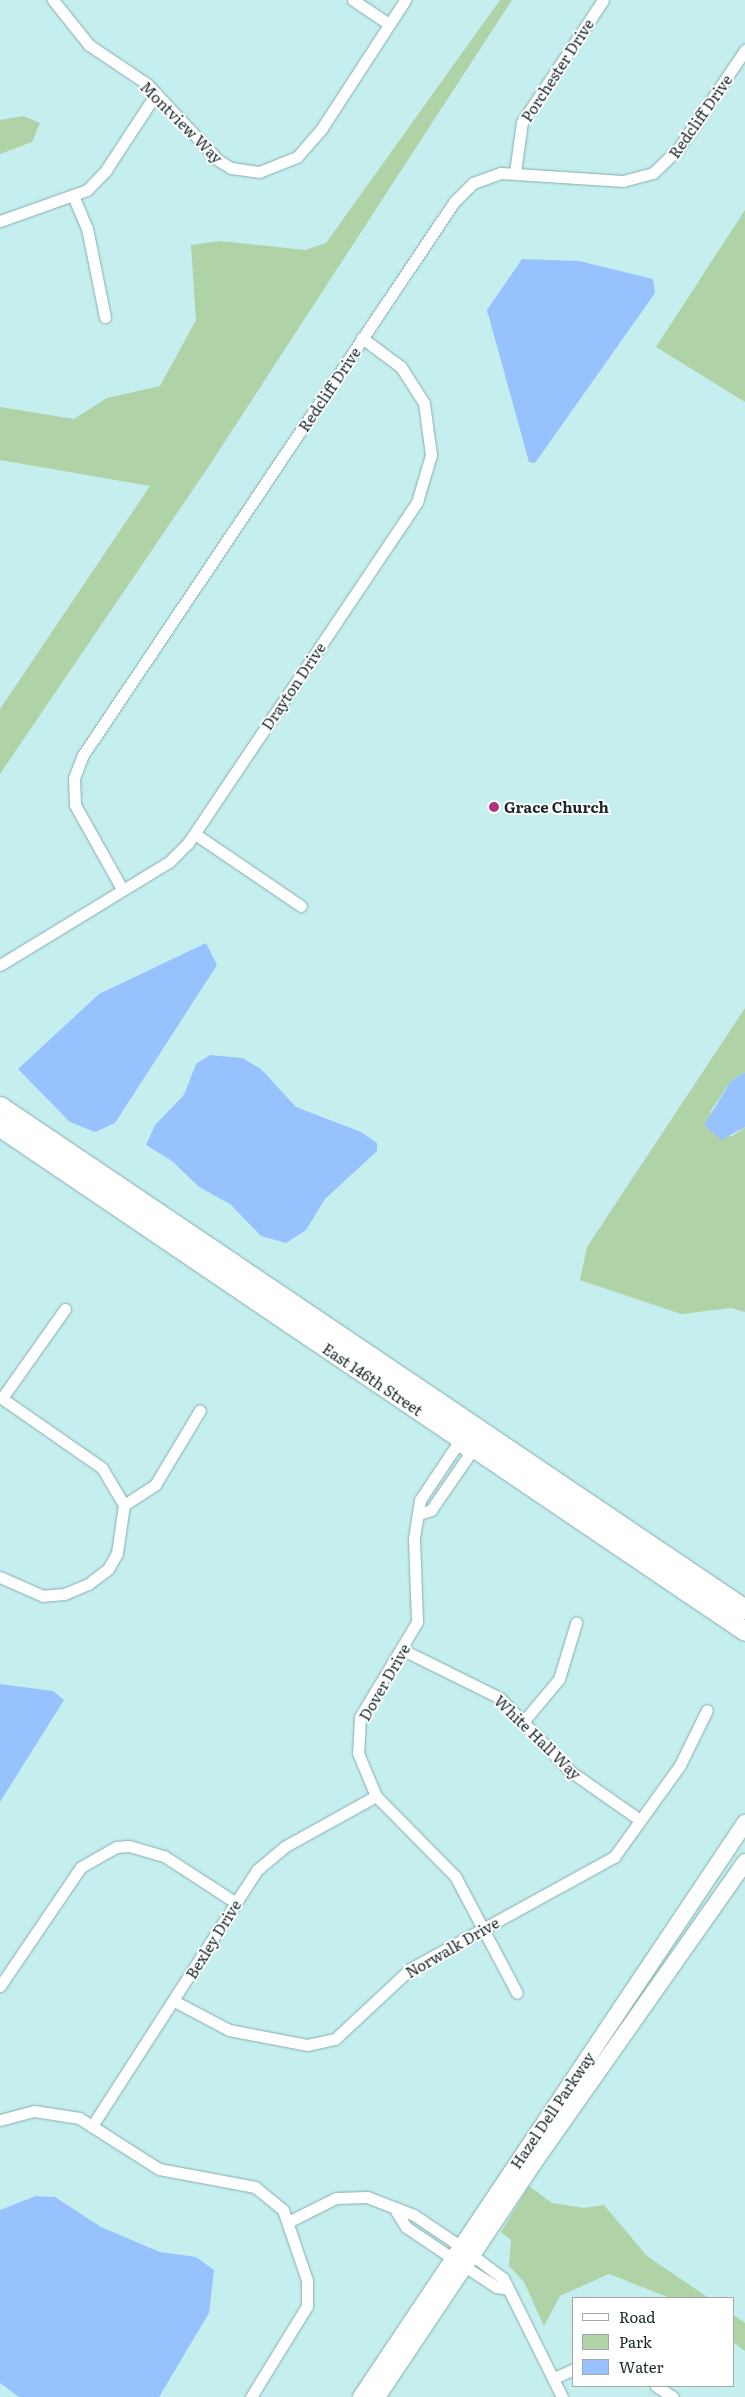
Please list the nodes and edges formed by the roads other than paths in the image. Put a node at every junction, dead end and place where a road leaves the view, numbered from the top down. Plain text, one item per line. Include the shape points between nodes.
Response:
1 (53, 0) edge
2 (353, 0) edge
3 (405, 0) edge
4 (603, 0) edge
5 (389, 24) junction
6 (745, 50) edge
7 (156, 94) junction
8 (515, 172) junction
9 (74, 198) junction
10 (0, 221) edge
11 (105, 317) dead end
12 (362, 338) junction
13 (195, 834) junction
14 (122, 890) junction
15 (301, 906) dead end
16 (0, 965) edge
17 (0, 1106) edge
18 (0, 1127) edge
19 (65, 1309) dead end
20 (1, 1398) edge
21 (200, 1410) dead end
22 (470, 1440) junction
23 (124, 1505) junction
24 (0, 1577) edge
25 (745, 1609) edge
26 (576, 1623) dead end
27 (745, 1631) edge
28 (403, 1650) junction
29 (707, 1710) dead end
30 (523, 1722) junction
31 (376, 1796) junction
32 (640, 1820) junction
33 (745, 1823) edge
34 (745, 1862) edge
35 (236, 1903) junction
36 (484, 1928) junction
37 (0, 1986) edge
38 (517, 1993) dead end
39 (174, 2001) junction
40 (1, 2118) edge
41 (92, 2126) junction
42 (290, 2220) junction
43 (462, 2256) junction
44 (572, 2370) edge
45 (554, 2378) junction
46 (658, 2387) edge
47 (251, 2397) edge
48 (361, 2397) edge
49 (377, 2397) edge
50 (562, 2397) edge
51 (673, 2397) edge

1 - 7 street, Montview Way via 89,45
2 - 5 street
3 - 5 street, Montview Way
4 - 8 street, Porchester Drive via 522,122
5 - 7 street, Montview Way via 322,128 297,157 275,169 246,172 218,160
6 - 8 street, Redcliff Drive via 678,149 653,173 623,181
7 - 9 street via 97,181
8 - 12 street, Redcliff Drive via 483,178 460,194
9 - 10 street
9 - 11 street via 87,228
12 - 13 street, Drayton Drive via 401,367 424,403 432,444 426,481 417,502
12 - 14 street, Redcliff Drive via 78,764 73,793 77,812
13 - 14 street, Drayton Drive via 168,862
13 - 15 street
14 - 16 street, Drayton Drive
17 - 22 main road, East 146th Street
18 - 22 main road, East 146th Street
19 - 20 street
20 - 23 street via 102,1468
21 - 23 street via 155,1485
22 - 25 main road, East 146th Street
22 - 27 main road, East 146th Street
22 - 28 street, Dover Drive via 469,1455 431,1510 419,1514 414,1539 417,1622
23 - 24 street via 122,1535 111,1564 96,1579 64,1594 28,1593
26 - 30 street via 559,1679
28 - 30 street, White Hall Way via 483,1687
28 - 31 street, Dover Drive via 365,1707 358,1728 358,1753
29 - 32 street, Norwalk Drive via 680,1764
30 - 32 street, White Hall Way via 570,1771
31 - 35 street, Bexley Drive via 272,1855
31 - 36 street, Dover Drive via 455,1876
32 - 36 street, Norwalk Drive via 609,1862
33 - 43 main road, Hazel Dell Parkway
34 - 43 main road, Hazel Dell Parkway
35 - 37 street via 164,1856 129,1846 116,1847 82,1867
35 - 39 street, Bexley Drive
36 - 38 street, Dover Drive
36 - 39 street, Norwalk Drive via 410,1969 353,2025 322,2043 293,2043 229,2030
39 - 41 street, Bexley Drive
40 - 41 street via 51,2111
41 - 42 street via 160,2169 255,2187
42 - 43 street via 346,2196 376,2199 396,2211 406,2227
42 - 47 street via 307,2280 307,2306
43 - 45 street via 496,2287 508,2289
43 - 48 main road, Hazel Dell Parkway
43 - 49 main road, Hazel Dell Parkway
44 - 45 street
45 - 50 street
46 - 51 street

